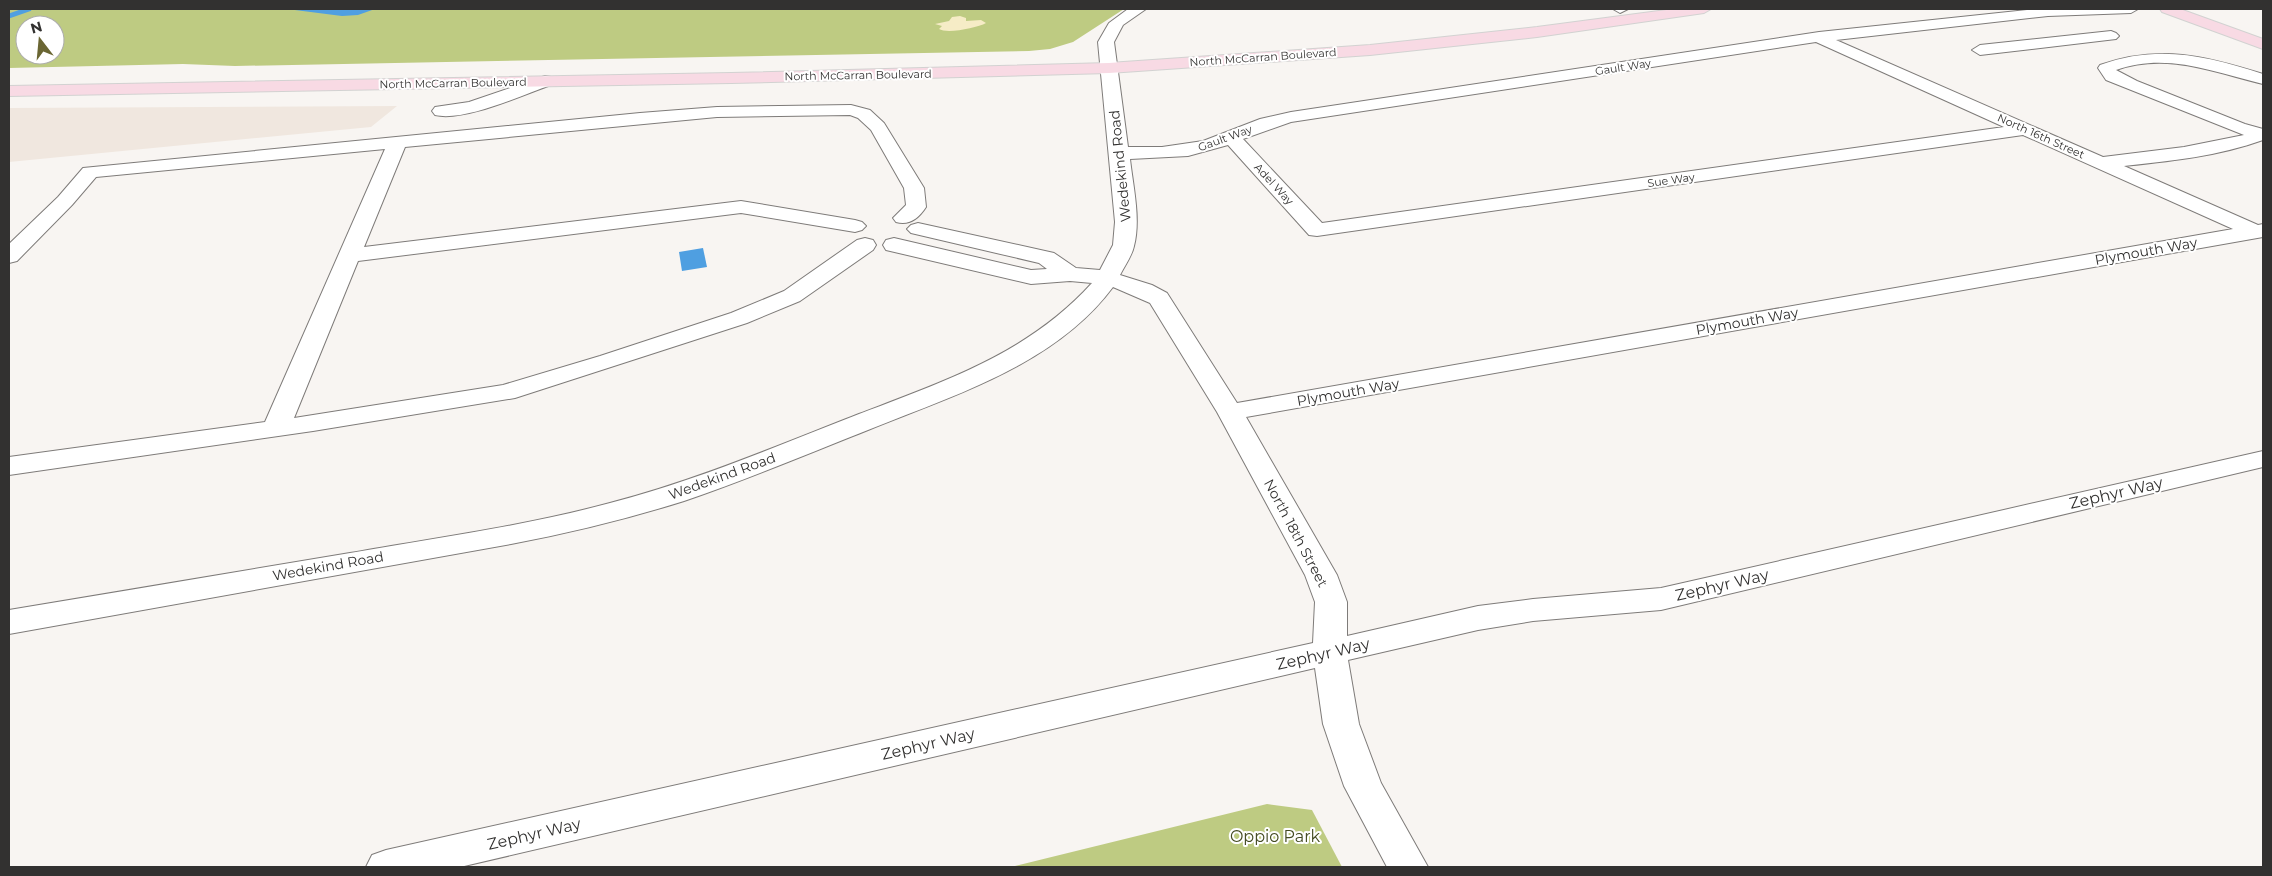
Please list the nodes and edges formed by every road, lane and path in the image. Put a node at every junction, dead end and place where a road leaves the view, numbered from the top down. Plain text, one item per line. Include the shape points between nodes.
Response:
1 (1139, 9) edge
2 (1623, 9) edge
3 (1704, 9) edge
4 (2131, 9) edge
5 (2167, 9) edge
6 (2177, 9) edge
7 (2008, 16) junction
8 (2263, 34) edge
9 (2111, 36) dead end
10 (1819, 37) junction
11 (2071, 40) junction
12 (2263, 44) edge
13 (1980, 50) dead end
14 (1108, 62) junction
15 (2263, 79) edge
16 (9, 80) edge
17 (545, 81) junction
18 (460, 83) junction
19 (9, 91) edge
20 (2026, 129) junction
21 (2263, 134) edge
22 (1231, 137) junction
23 (398, 141) junction
24 (1120, 153) junction
25 (2101, 163) junction
26 (883, 226) junction
27 (1317, 230) joint
28 (2261, 232) edge
29 (894, 245) junction
30 (1012, 251) junction
31 (350, 255) junction
32 (9, 256) edge
33 (992, 268) junction
34 (1070, 274) junction
35 (1108, 278) junction
36 (1230, 412) junction
37 (276, 428) junction
38 (2263, 459) edge
39 (9, 466) edge
40 (9, 622) edge
41 (1330, 652) junction
42 (386, 867) edge
43 (1408, 867) edge

1 - 14 street, Wedekind Road via 1124,17 1108,32
2 - 14 main road, North McCarran Boulevard via 1482,28
3 - 14 main road, North McCarran Boulevard via 1370,50
4 - 7 street, Gault Way
5 - 12 main road
6 - 8 main road
7 - 10 street, Gault Way
7 - 11 street
9 - 11 street
10 - 20 street, North 16th Street
10 - 22 street, Gault Way via 1291,117
11 - 13 street
14 - 16 main road, North McCarran Boulevard
14 - 17 main road, North McCarran Boulevard
14 - 24 street, Wedekind Road
15 - 21 street via 2171,56 2118,63 2106,68 2112,76 2131,85 2239,128
17 - 18 main road, North McCarran Boulevard
17 - 18 street via 472,107 440,111 460,97
18 - 19 main road, North McCarran Boulevard
20 - 25 street, North 16th Street
20 - 27 street, Sue Way
21 - 25 street via 2223,145
22 - 24 street, Gault Way via 1188,150
22 - 27 street, Adel Way
23 - 26 street via 716,112 851,110 864,114 878,127 914,188 916,207
23 - 31 street
23 - 32 street via 90,172
24 - 35 street, Wedekind Road via 1126,228 1122,250
25 - 28 street, North 16th Street
26 - 29 street
26 - 29 street via 914,237
26 - 30 street
26 - 31 street via 741,207
26 - 37 street via 792,296 739,318 506,392
28 - 36 street, Plymouth Way
29 - 33 street, North 18th Street
30 - 33 street
30 - 34 street via 1046,258
31 - 37 street
33 - 34 street, North 18th Street via 1031,277
34 - 35 street, North 18th Street
35 - 36 street, North 18th Street via 1159,298
35 - 40 street, Wedekind Road via 1066,323 997,366 955,386 709,483 640,505 420,550
36 - 41 street, North 18th Street via 1321,575 1331,602
37 - 39 street
38 - 41 street, Zephyr Way via 1661,599 1487,617
41 - 42 street, Zephyr Way
41 - 43 street, North 18th Street via 1341,724 1363,786

